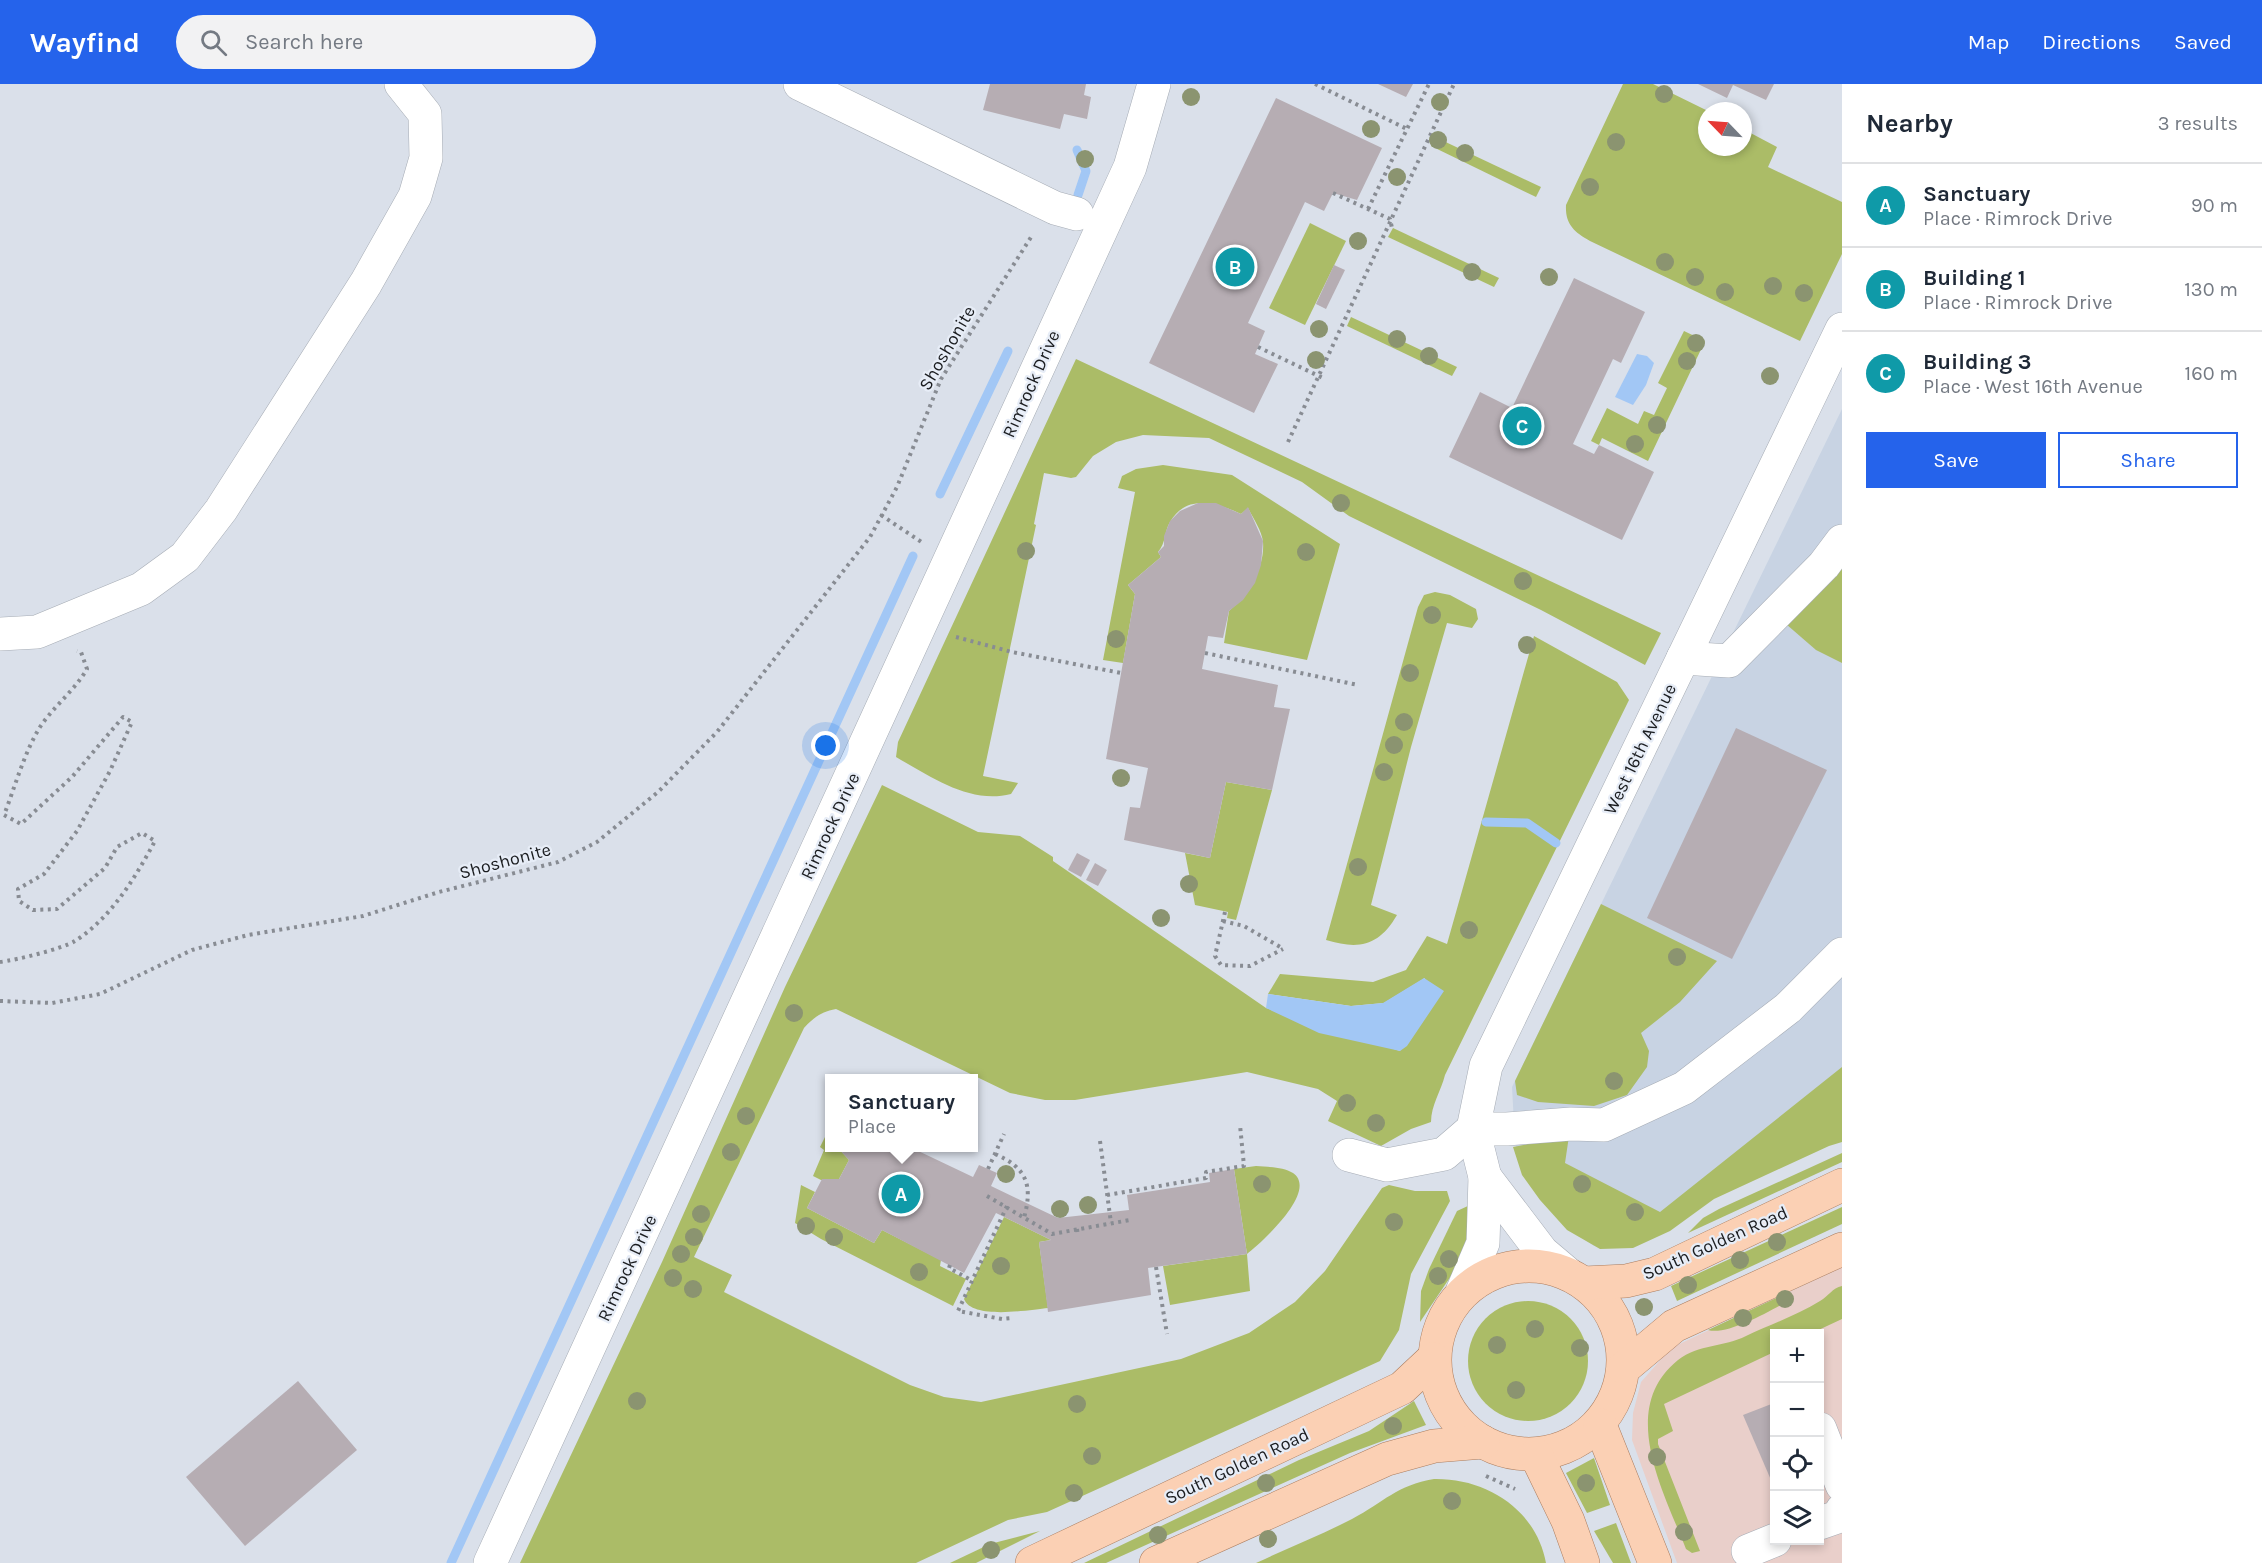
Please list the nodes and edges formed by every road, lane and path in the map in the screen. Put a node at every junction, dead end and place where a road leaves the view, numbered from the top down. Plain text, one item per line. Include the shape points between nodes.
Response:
1 (401, 84) edge
2 (800, 84) edge
3 (1154, 84) edge
4 (1315, 84) edge
5 (1429, 84) edge
6 (1454, 84) edge
7 (1407, 129) junction
8 (1334, 193) dead end
9 (1368, 209) junction
10 (1068, 211) joint
11 (1390, 219) junction
12 (1392, 228) dead end
13 (1842, 329) edge
14 (1258, 347) dead end
15 (1320, 377) junction
16 (1288, 442) dead end
17 (881, 515) junction
18 (1842, 541) edge
19 (950, 563) junction
20 (0, 634) edge
21 (956, 638) dead end
22 (70, 650) dead end
23 (1205, 652) dead end
24 (1683, 658) junction
25 (1121, 673) dead end
26 (1358, 685) dead end
27 (1225, 912) dead end
28 (1223, 921) junction
29 (1842, 954) edge
30 (0, 962) edge
31 (0, 1001) edge
32 (1240, 1125) dead end
33 (1473, 1129) junction
34 (1004, 1134) dead end
35 (1100, 1141) dead end
36 (995, 1154) junction
37 (1349, 1155) dead end
38 (988, 1169) dead end
39 (1485, 1177) junction
40 (1842, 1185) edge
41 (987, 1196) dead end
42 (1107, 1196) junction
43 (1007, 1206) junction
44 (1024, 1218) junction
45 (1130, 1220) dead end
46 (1111, 1223) junction
47 (1077, 1229) junction
48 (1078, 1236) dead end
49 (1842, 1249) edge
50 (950, 1265) dead end
51 (1156, 1267) dead end
52 (1576, 1278) junction
53 (971, 1280) junction
54 (1462, 1292) junction
55 (1013, 1318) dead end
56 (1167, 1334) dead end
57 (1434, 1359) junction
58 (1624, 1368) junction
59 (1600, 1425) junction
60 (1823, 1437) edge
61 (1483, 1442) junction
62 (1536, 1455) junction
63 (1477, 1475) dead end
64 (1842, 1485) edge
65 (1520, 1497) dead end
66 (1842, 1510) edge
67 (1824, 1522) edge
68 (490, 1563) edge
69 (1032, 1563) edge
70 (1156, 1563) edge
71 (1583, 1563) edge
72 (1655, 1563) edge

1 - 20 street via 424,114 426,158 415,196 366,283 221,510 185,557 141,589 37,632
2 - 10 street
3 - 19 street, Rimrock Drive via 1130,166
4 - 7 path
5 - 7 path
6 - 11 path
7 - 9 path
8 - 9 path
9 - 11 path
10 - 17 path, Shoshonite via 1030,237 941,379 897,487
11 - 12 path
11 - 15 path
13 - 24 street, West 16th Avenue
14 - 15 path
15 - 16 path
17 - 19 path
17 - 31 path, Shoshonite via 870,537 717,732 658,792 597,842 558,862 363,916 192,950 100,994 52,1003
18 - 24 street via 1824,565 1729,661
19 - 68 street, Rimrock Drive
21 - 25 path
22 - 30 path via 81,652 87,669 77,687 39,729 4,814 21,824 72,777 123,717 132,722 76,831 44,874 18,889 19,901 33,910 57,909 105,868 117,847 142,833 154,841 122,896 74,942
23 - 26 path
24 - 33 street, West 16th Avenue via 1486,1066
27 - 28 path
28 - 28 path via 1244,926 1283,949 1250,966 1221,965 1215,956
29 - 33 street via 1788,1008 1684,1088 1604,1125
32 - 42 path via 1244,1166 1206,1172 1206,1178
33 - 37 street via 1444,1154 1387,1165
33 - 39 street, West 16th Avenue
34 - 36 path
35 - 42 path
36 - 38 path
36 - 44 path via 1021,1169 1029,1200
39 - 52 street, West 16th Avenue via 1542,1252
39 - 54 street, West 16th Avenue via 1483,1243
40 - 52 main road, South Golden Road via 1655,1274 1626,1281
41 - 43 path
42 - 46 path
43 - 44 path
43 - 53 path
44 - 47 path via 1052,1234
45 - 46 path
46 - 47 path
47 - 48 path
49 - 58 main road via 1674,1326
50 - 53 path via 949,1268
51 - 56 path
52 - 54 main road via 1543,1268 1510,1269 1483,1276
52 - 58 main road via 1606,1310 1617,1334
53 - 55 path via 958,1311
54 - 57 main road via 1437,1333
57 - 61 main road via 1441,1392 1457,1420
57 - 69 main road, South Golden Road via 1402,1388
58 - 59 main road via 1616,1396
59 - 62 main road via 1581,1442 1562,1451
59 - 72 main road
60 - 64 street
61 - 62 main road via 1509,1452
61 - 70 main road via 1434,1446 1386,1459
62 - 71 main road via 1568,1521
63 - 65 path via 1515,1489
66 - 67 street via 1840,1516

